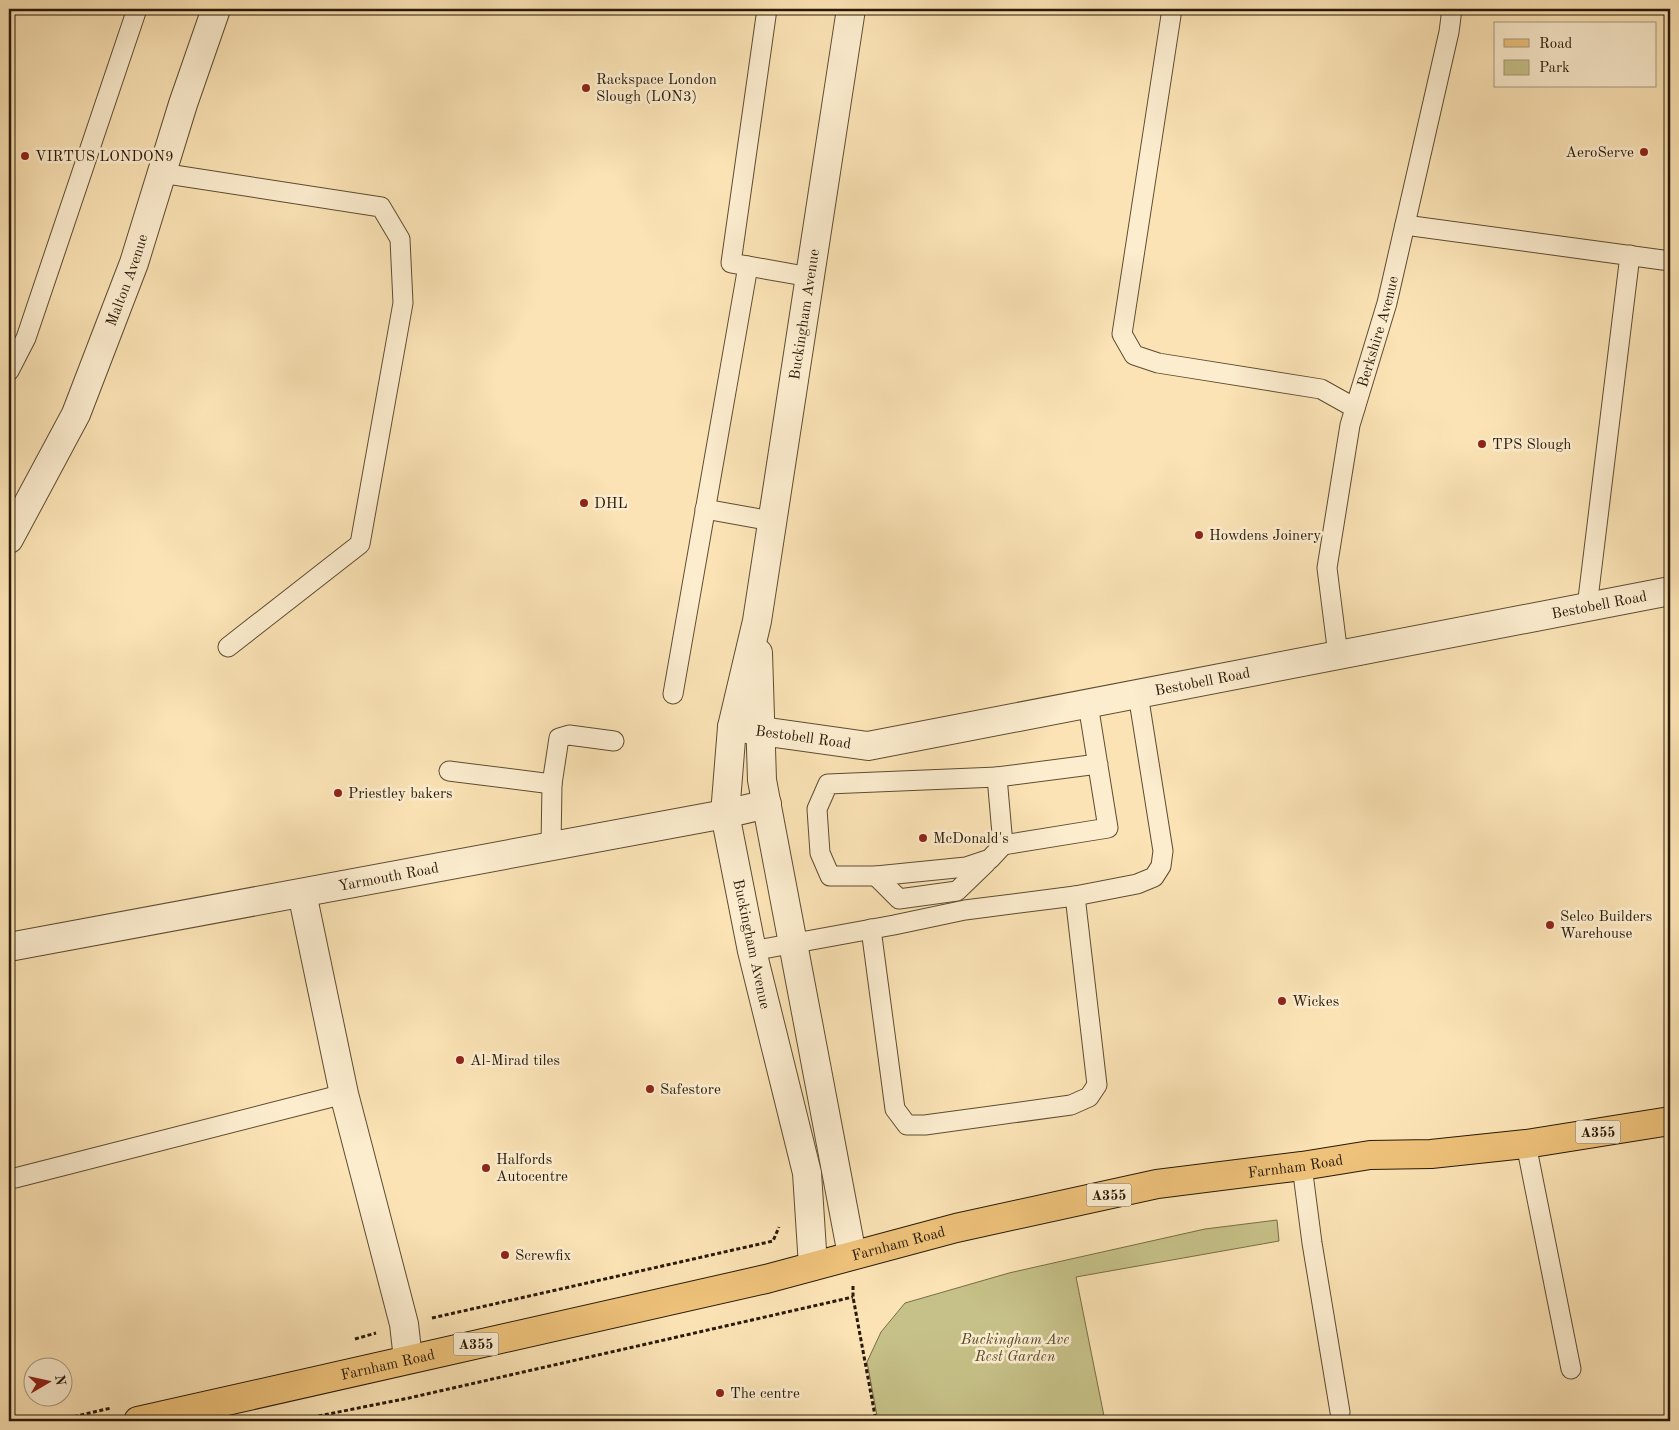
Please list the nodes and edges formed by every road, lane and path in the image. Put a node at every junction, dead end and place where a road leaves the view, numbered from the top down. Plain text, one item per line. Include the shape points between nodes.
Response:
1 (137, 9) edge
2 (216, 9) edge
3 (767, 9) edge
4 (851, 9) edge
5 (1172, 9) edge
6 (1452, 9) edge
7 (161, 173) junction
8 (1405, 225) junction
9 (1630, 255) junction
10 (1670, 261) edge
11 (748, 266) junction
12 (810, 278) junction
13 (9, 371) edge
14 (1355, 408) junction
15 (704, 509) junction
16 (772, 521) junction
17 (9, 539) edge
18 (1670, 591) edge
19 (1587, 607) junction
20 (757, 621) junction
21 (228, 647) dead end
22 (1338, 655) junction
23 (673, 694) dead end
24 (1138, 694) junction
25 (1088, 704) junction
26 (732, 728) junction
27 (761, 731) junction
28 (614, 741) dead end
29 (1098, 764) junction
30 (449, 771) dead end
31 (998, 777) junction
32 (552, 784) junction
33 (767, 804) junction
34 (725, 814) junction
35 (1003, 845) junction
36 (551, 846) junction
37 (302, 893) junction
38 (1075, 896) junction
39 (871, 929) junction
40 (794, 943) junction
41 (9, 947) edge
42 (752, 951) junction
43 (344, 1094) junction
44 (1670, 1121) edge
45 (1526, 1144) junction
46 (1302, 1166) junction
47 (15, 1178) dead end
48 (780, 1226) dead end
49 (852, 1255) junction
50 (813, 1266) junction
51 (853, 1297) junction
52 (404, 1324) junction
53 (349, 1341) dead end
54 (408, 1359) junction
55 (1571, 1369) dead end
56 (113, 1407) dead end
57 (1340, 1412) dead end
58 (55, 1421) edge
59 (138, 1421) edge
60 (293, 1421) edge
61 (876, 1421) edge

1 - 13 lane via 26,338
2 - 7 street, Malton Avenue
3 - 11 lane via 732,263
4 - 12 street, Buckingham Avenue
5 - 14 lane via 1122,334 1134,355 1158,363 1321,389
6 - 8 lane, Berkshire Avenue
7 - 17 street, Malton Avenue via 134,263 76,414
7 - 21 lane via 381,207 400,239 403,303 360,544
8 - 9 lane
8 - 14 lane, Berkshire Avenue via 1387,303
9 - 10 lane
9 - 19 lane
11 - 12 lane
11 - 15 lane
12 - 16 street, Buckingham Avenue
14 - 22 lane, Berkshire Avenue via 1327,568
15 - 16 lane
15 - 23 lane
16 - 20 street, Buckingham Avenue
18 - 19 street, Bestobell Road
19 - 22 street, Bestobell Road
20 - 26 street, Buckingham Avenue
20 - 27 street, Buckingham Avenue
22 - 24 street, Bestobell Road
24 - 25 street, Bestobell Road
24 - 38 lane via 1163,852 1161,866 1154,877 1137,884
25 - 27 street, Bestobell Road via 868,746
25 - 29 lane
26 - 27 street, Bestobell Road
26 - 34 street, Buckingham Avenue
27 - 33 street, Buckingham Avenue via 762,780
28 - 32 lane via 569,735 559,738
29 - 31 lane
29 - 35 lane via 1108,828
30 - 32 lane
31 - 35 lane
31 - 35 lane via 828,784 817,809 820,853 830,876 876,876 966,867 990,859
32 - 36 lane
33 - 34 street, Yarmouth Road
33 - 40 street, Buckingham Avenue
34 - 36 street, Yarmouth Road
34 - 42 street, Buckingham Avenue
36 - 37 street, Yarmouth Road
37 - 41 street, Yarmouth Road
37 - 43 street
38 - 39 lane via 965,910
38 - 39 lane via 1097,1085 1089,1097 1071,1105 907,1125 895,1109
39 - 40 lane
40 - 42 lane
40 - 49 street, Buckingham Avenue
42 - 50 street, Buckingham Avenue via 807,1173
43 - 47 lane
43 - 52 street
44 - 45 main road, Farnham Road / A355
45 - 46 main road, Farnham Road / A355 via 1431,1154 1370,1155
45 - 55 lane
46 - 49 main road, Farnham Road / A355 via 1157,1184 956,1228
46 - 57 lane
48 - 52 path via 773,1241
49 - 50 main road, Farnham Road / A355
49 - 51 path
50 - 54 main road, Farnham Road / A355
51 - 60 path via 418,1396
51 - 61 path
52 - 53 path
52 - 54 street
54 - 59 main road, Farnham Road / A355
56 - 58 path

